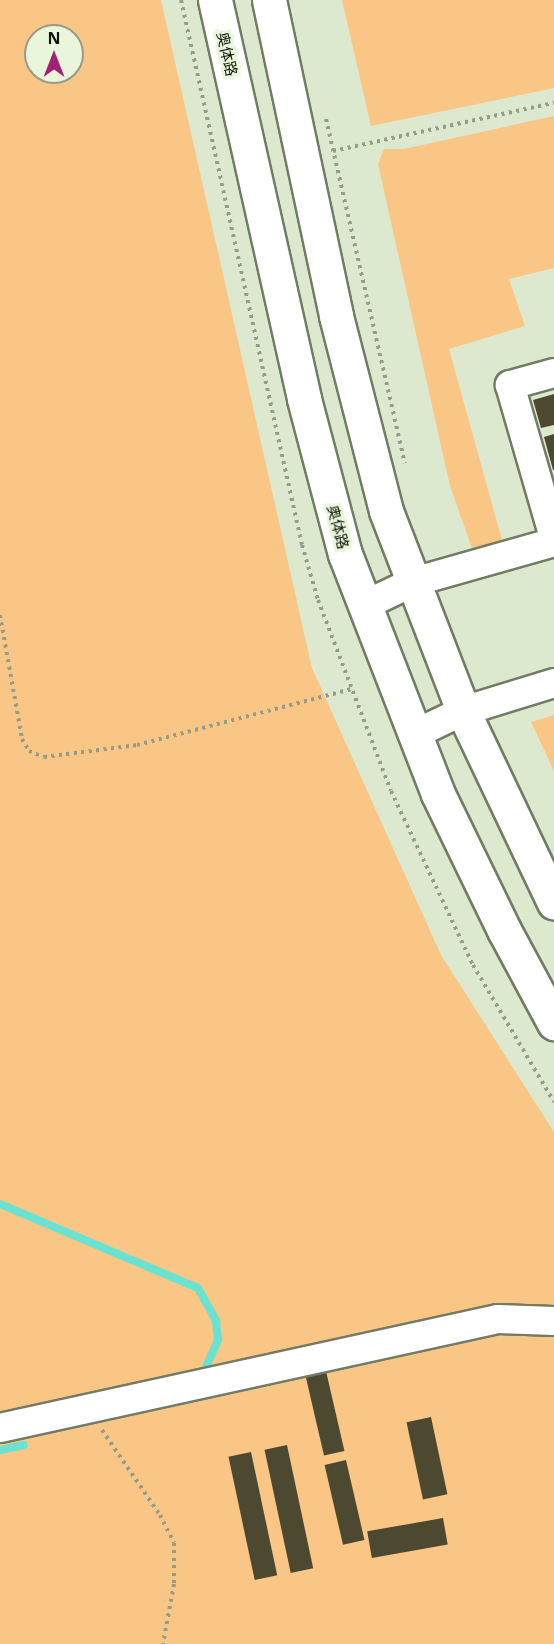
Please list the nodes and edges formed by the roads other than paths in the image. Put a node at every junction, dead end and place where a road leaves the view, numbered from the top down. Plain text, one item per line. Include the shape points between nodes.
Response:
1 (215, 0) edge
2 (269, 0) edge
3 (554, 373) edge
4 (549, 503) edge
5 (554, 539) edge
6 (413, 582) junction
7 (365, 605) junction
8 (554, 683) edge
9 (463, 711) junction
10 (415, 734) junction
11 (554, 903) edge
12 (554, 1023) edge
13 (554, 1321) edge
14 (0, 1428) edge

1 - 7 main road, 奥体路 via 304,399 345,554
2 - 6 main road via 336,316 386,511
3 - 4 lane via 510,385
4 - 5 lane
5 - 6 lane
6 - 7 lane
6 - 9 main road
7 - 10 main road, 奥体路
8 - 9 lane
9 - 10 lane
9 - 11 main road
10 - 12 main road, 奥体路 via 438,794
13 - 14 lane via 498,1319

